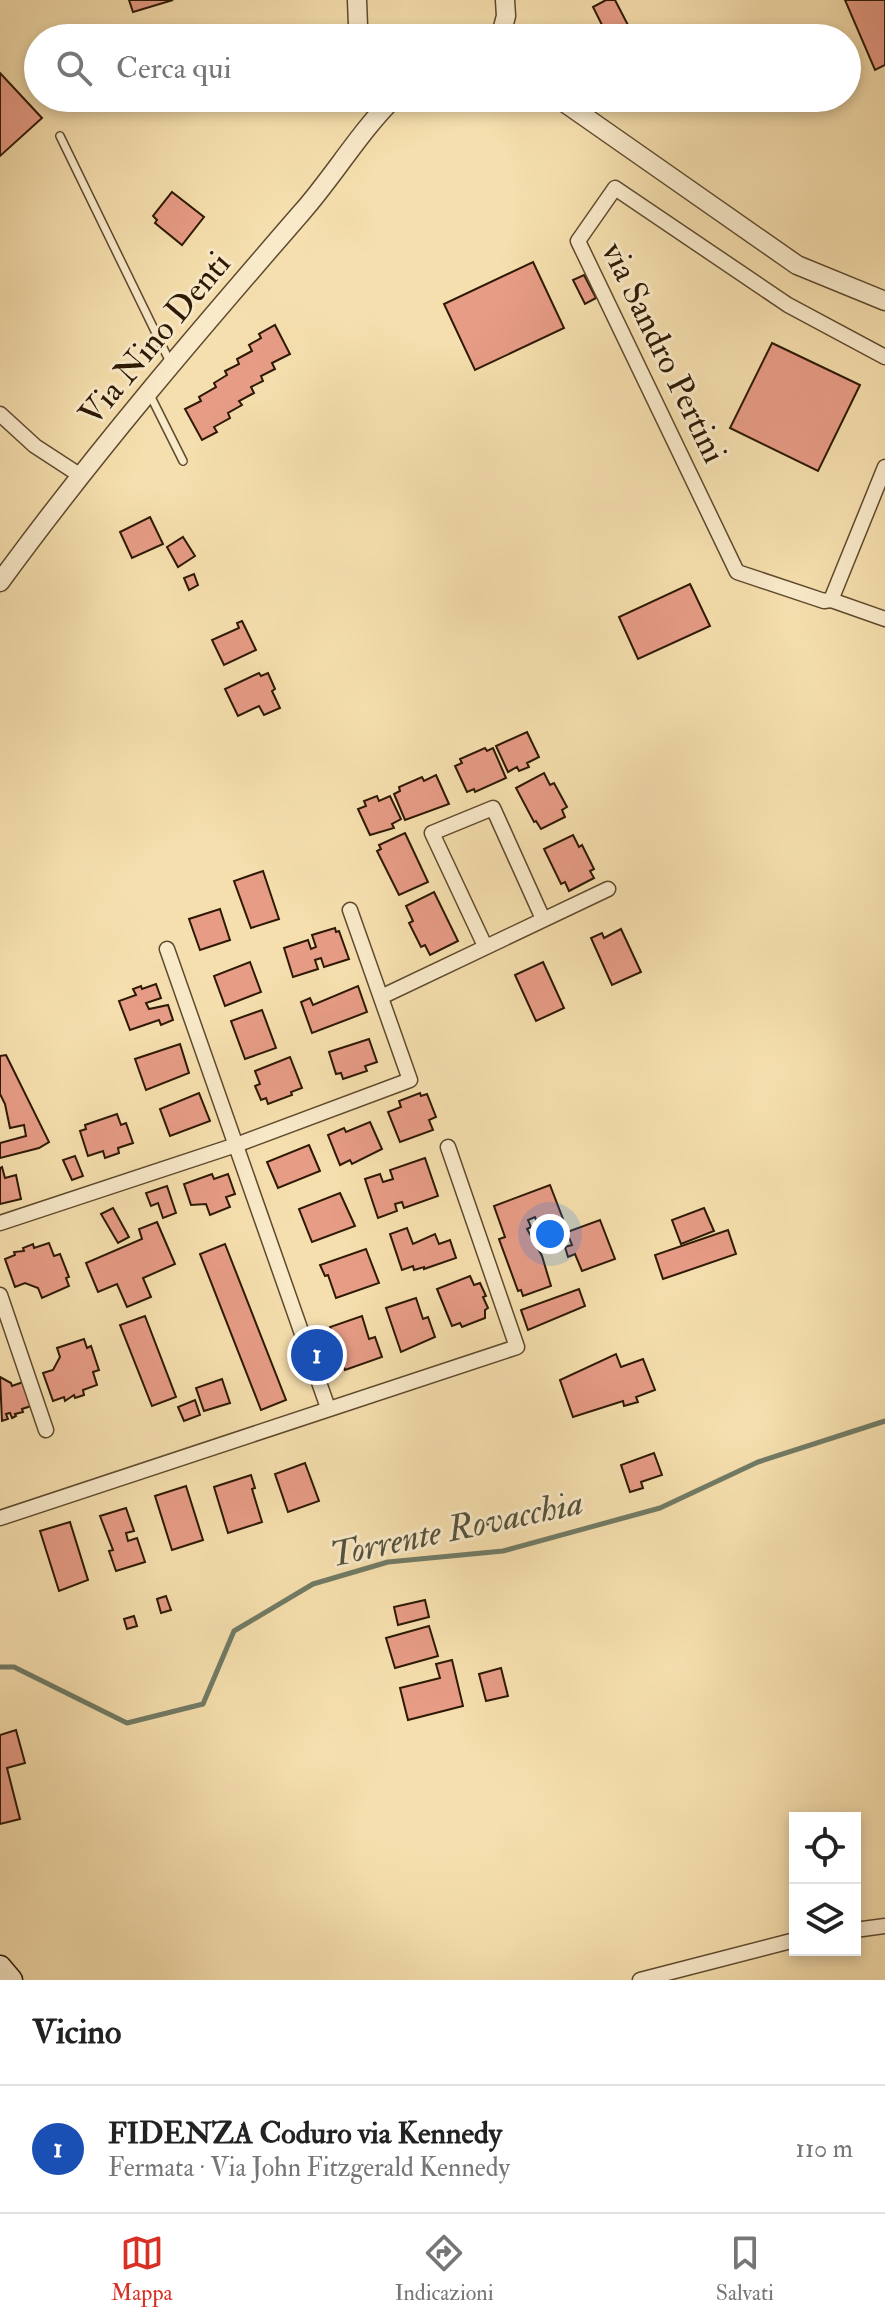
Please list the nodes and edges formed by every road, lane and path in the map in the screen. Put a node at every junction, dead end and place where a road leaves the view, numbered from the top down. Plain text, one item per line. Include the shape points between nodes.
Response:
1 (357, 0) edge
2 (358, 24) edge
3 (370, 112) edge
4 (383, 112) edge
5 (577, 112) edge
6 (60, 136) dead end
7 (361, 139) junction
8 (885, 301) edge
9 (885, 357) edge
10 (171, 364) junction
11 (149, 393) junction
12 (0, 414) edge
13 (183, 461) dead end
14 (885, 467) edge
15 (81, 476) junction
16 (0, 582) edge
17 (831, 600) junction
18 (885, 619) edge
19 (608, 889) dead end
20 (350, 910) dead end
21 (543, 919) junction
22 (485, 946) junction
23 (167, 949) dead end
24 (381, 997) junction
25 (236, 1145) junction
26 (448, 1147) dead end
27 (0, 1223) edge
28 (0, 1295) edge
29 (328, 1408) junction
30 (46, 1430) dead end
31 (0, 1518) edge
32 (885, 1926) edge
33 (861, 1929) edge
34 (789, 1942) edge
35 (640, 1980) edge

1 - 2 street
3 - 7 street, Via Nino Denti
4 - 7 street, Via Nino Denti
5 - 8 street via 797,265
6 - 10 lane
7 - 10 street, Via Nino Denti
9 - 17 street, via Sandro Pertini via 788,305 615,188 578,241 737,572
10 - 11 street, Via Nino Denti
11 - 13 lane
11 - 15 street, Via Nino Denti
12 - 15 street via 35,446
14 - 17 street
15 - 16 street, Via Nino Denti
17 - 18 street, via Sandro Pertini
19 - 21 street
20 - 24 street
21 - 22 street
21 - 22 street via 493,808 432,833
22 - 24 street
23 - 25 street
24 - 25 street via 410,1080
25 - 27 street
25 - 29 street
26 - 29 street via 517,1347
28 - 30 street
29 - 31 street
32 - 33 street
34 - 35 street

